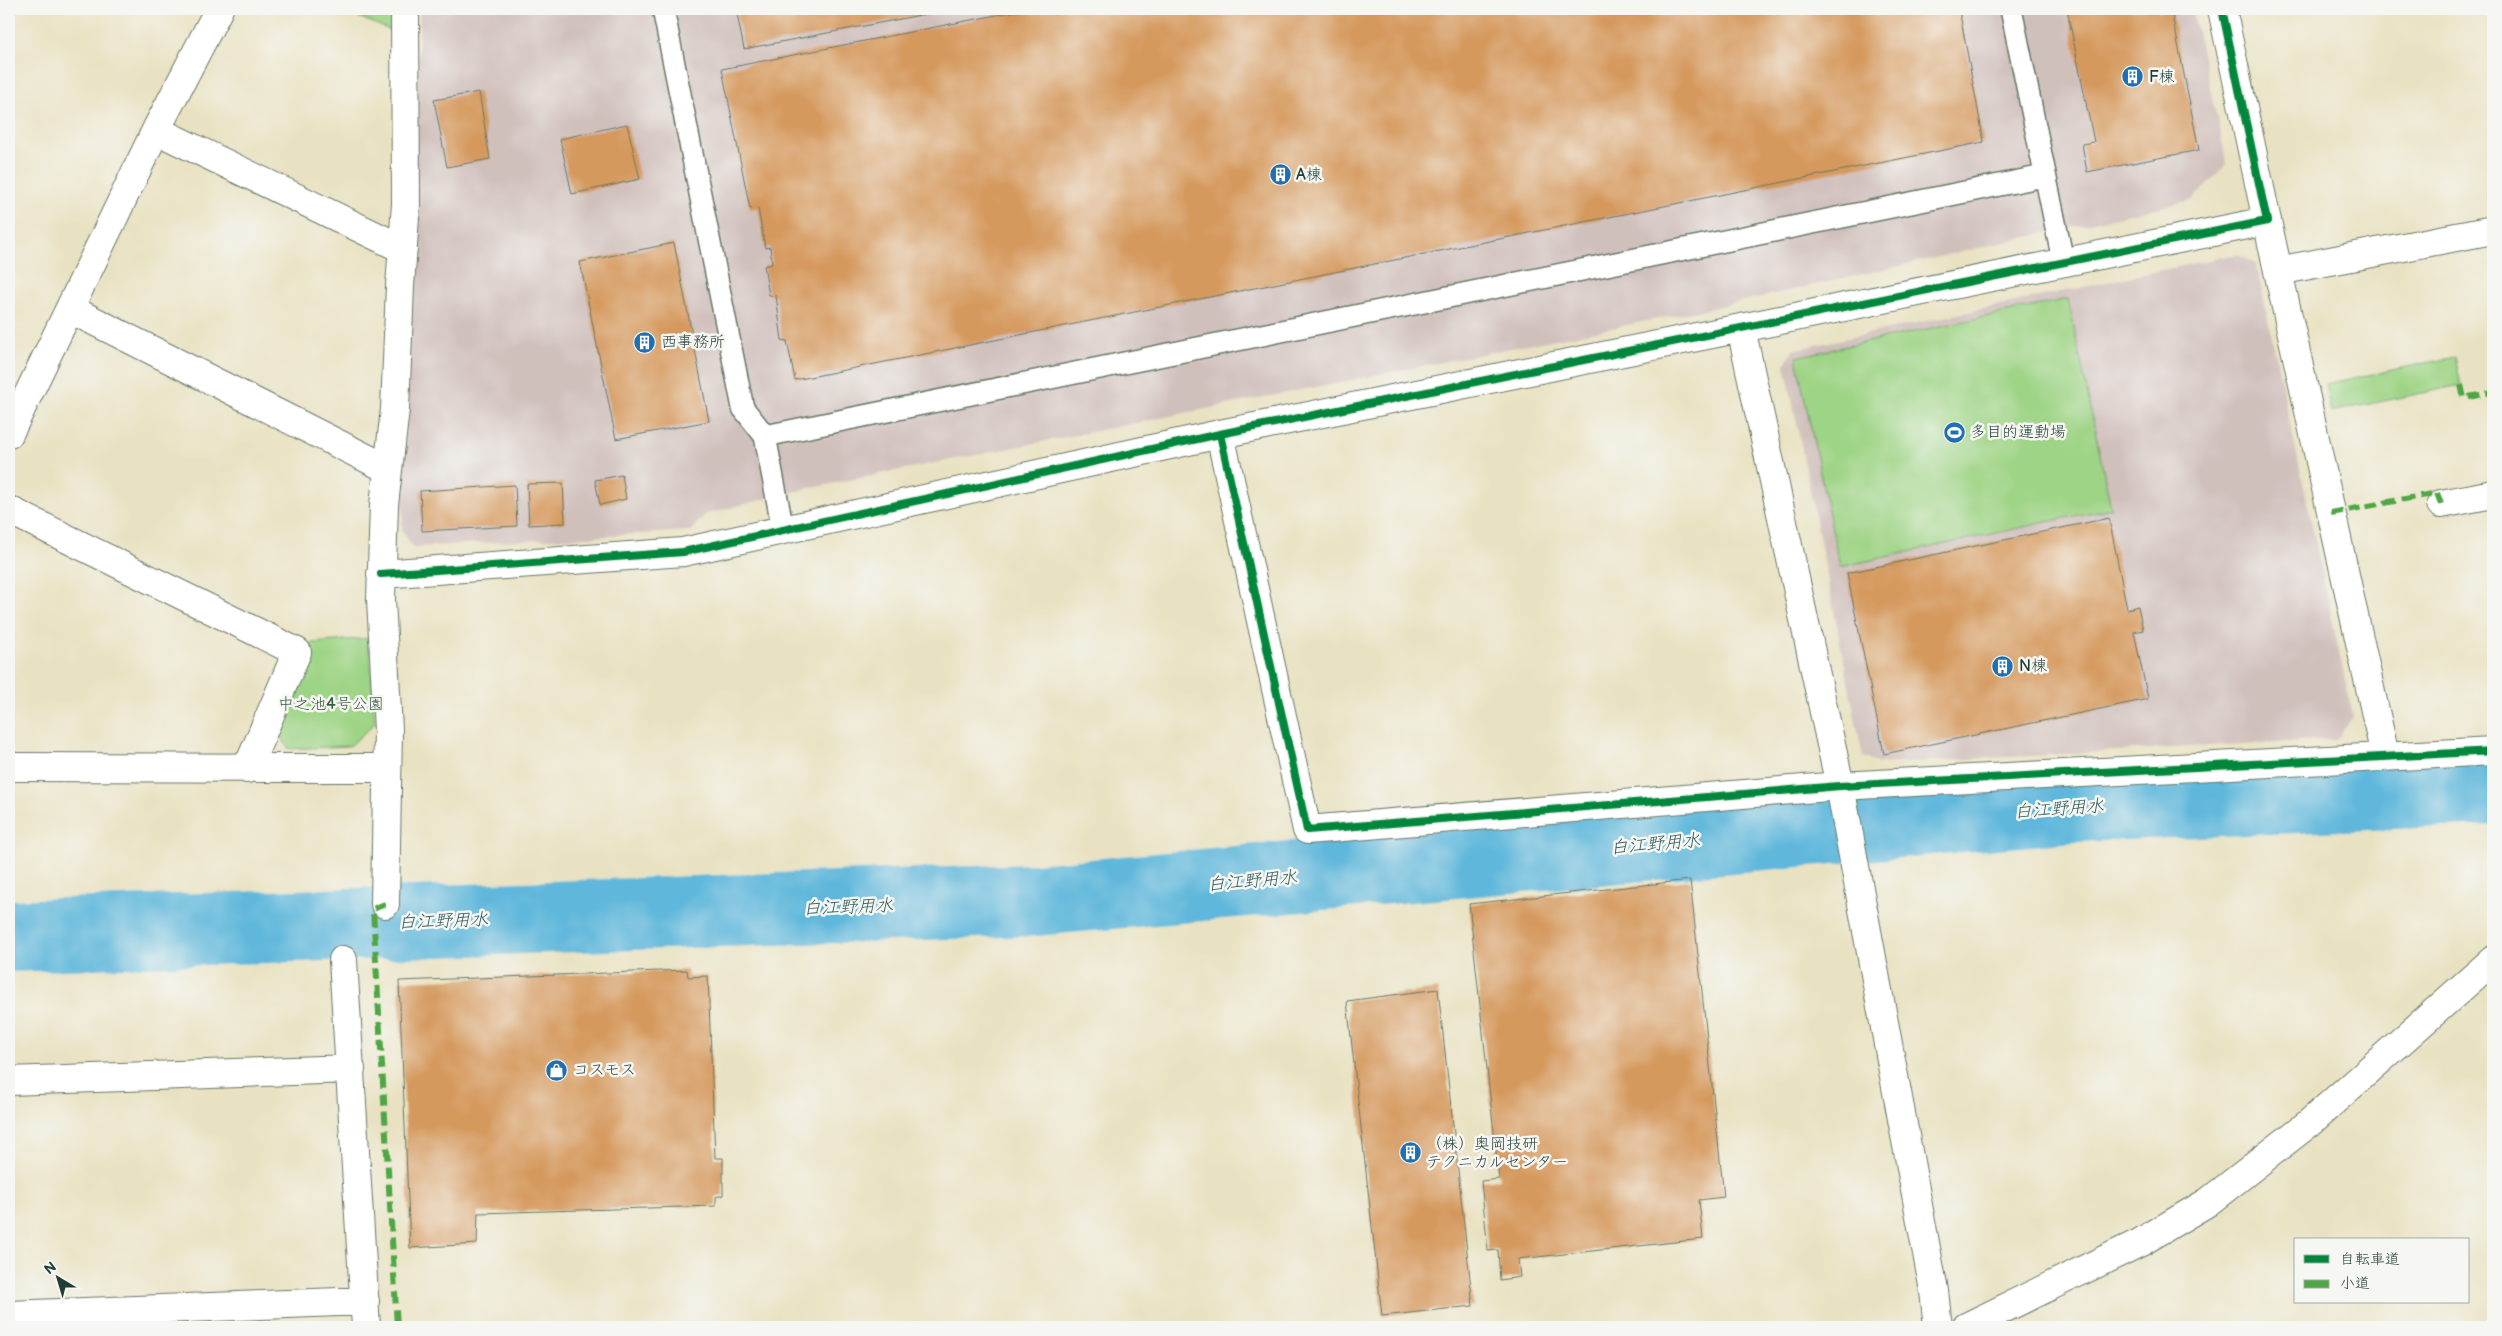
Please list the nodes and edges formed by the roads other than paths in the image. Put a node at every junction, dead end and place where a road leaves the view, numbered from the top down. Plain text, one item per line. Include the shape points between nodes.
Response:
1 (219, 9) edge
2 (405, 9) edge
3 (663, 9) edge
4 (2011, 9) edge
5 (2222, 9) edge
6 (156, 130) junction
7 (2044, 176) junction
8 (2267, 221) junction
9 (2493, 230) edge
10 (403, 249) junction
11 (2063, 262) junction
12 (2278, 271) junction
13 (70, 309) junction
14 (1741, 328) junction
15 (18, 388) edge
16 (9, 434) edge
17 (1220, 434) junction
18 (765, 436) junction
19 (388, 469) junction
20 (2493, 494) edge
21 (2441, 504) dead end
22 (9, 510) edge
23 (783, 530) junction
24 (381, 574) junction
25 (2493, 751) edge
26 (2385, 756) junction
27 (9, 767) edge
28 (386, 768) junction
29 (247, 769) junction
30 (1841, 795) junction
31 (385, 904) dead end
32 (343, 960) dead end
33 (2493, 960) edge
34 (351, 1069) junction
35 (9, 1081) edge
36 (365, 1314) edge
37 (9, 1315) edge
38 (1938, 1327) edge
39 (1966, 1327) edge

1 - 6 street
2 - 10 street via 406,204
3 - 18 lane via 743,408
4 - 7 lane
5 - 8 street
6 - 10 street
6 - 13 street
7 - 11 lane
7 - 18 lane
8 - 11 street
8 - 12 street
9 - 12 street
10 - 19 street via 395,409
11 - 14 street
12 - 26 street
13 - 15 street
13 - 19 street
14 - 17 street
14 - 30 street
15 - 16 street
17 - 23 street
17 - 30 street via 1307,830
18 - 23 lane
19 - 24 street
20 - 21 street
22 - 29 street via 297,652
23 - 24 street via 683,552
24 - 28 street via 388,730
25 - 26 street
26 - 30 street
27 - 29 street
28 - 29 street
28 - 31 street
30 - 38 street
32 - 34 street
33 - 39 street via 2308,1124 2208,1202 2140,1242
34 - 35 street
34 - 36 street
36 - 37 street

